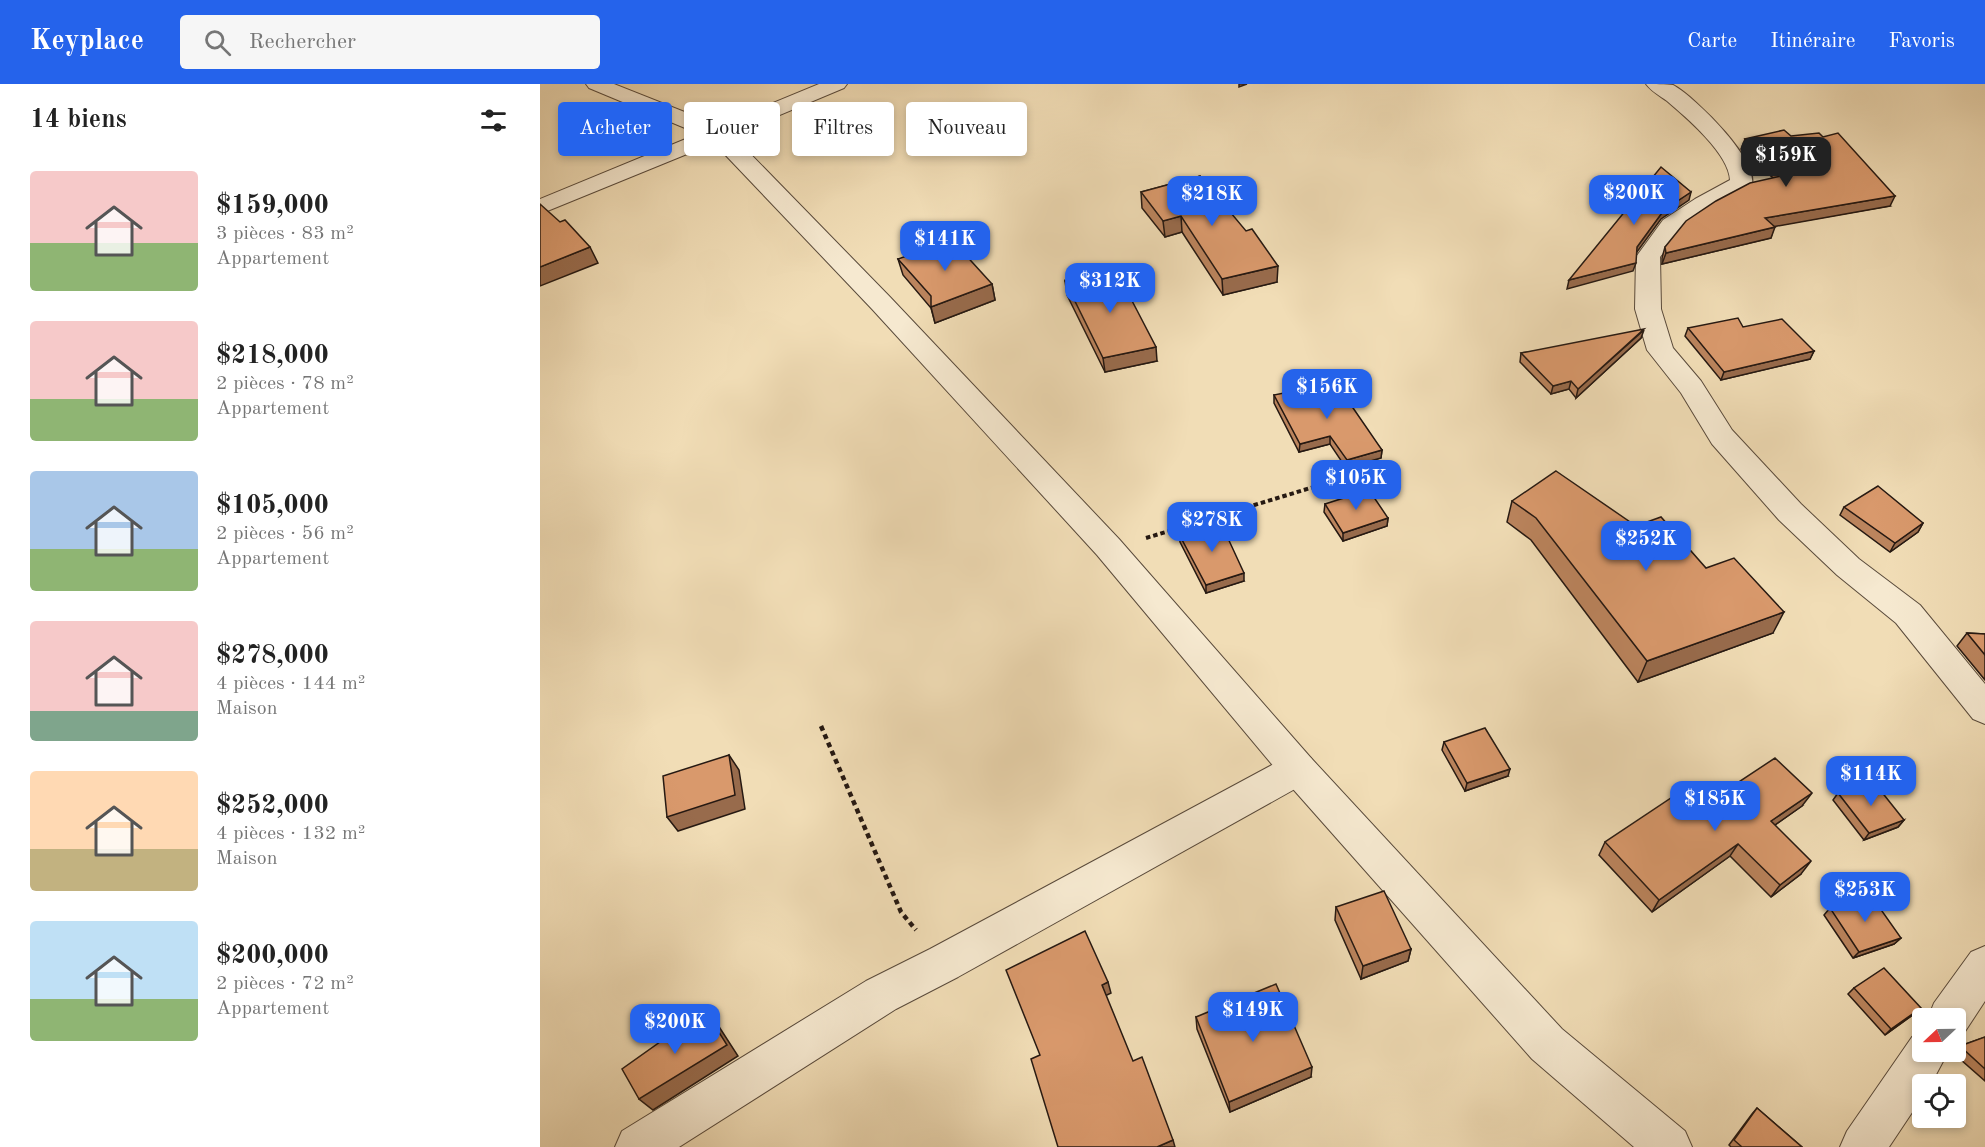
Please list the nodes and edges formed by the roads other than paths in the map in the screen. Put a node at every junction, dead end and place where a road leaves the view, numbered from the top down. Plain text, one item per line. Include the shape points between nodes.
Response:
1 (596, 84) edge
2 (837, 84) edge
3 (1656, 84) edge
4 (780, 107) edge
5 (684, 120) edge
6 (684, 147) edge
7 (739, 156) edge
8 (540, 207) edge
9 (1985, 709) edge
10 (1298, 769) junction
11 (1985, 966) edge
12 (1956, 1008) edge
13 (1920, 1062) edge
14 (638, 1147) edge
15 (1669, 1147) edge
16 (1863, 1147) edge

1 - 5 street
2 - 4 street
3 - 9 street via 1717,138 1740,169 1742,184 1672,225 1648,257 1648,309 1660,350 1691,387 1722,437 1790,512 1848,567 1908,614
6 - 8 street
7 - 10 street via 1108,547
10 - 14 street via 880,995
10 - 15 street via 1547,1044
11 - 12 street
13 - 16 street

